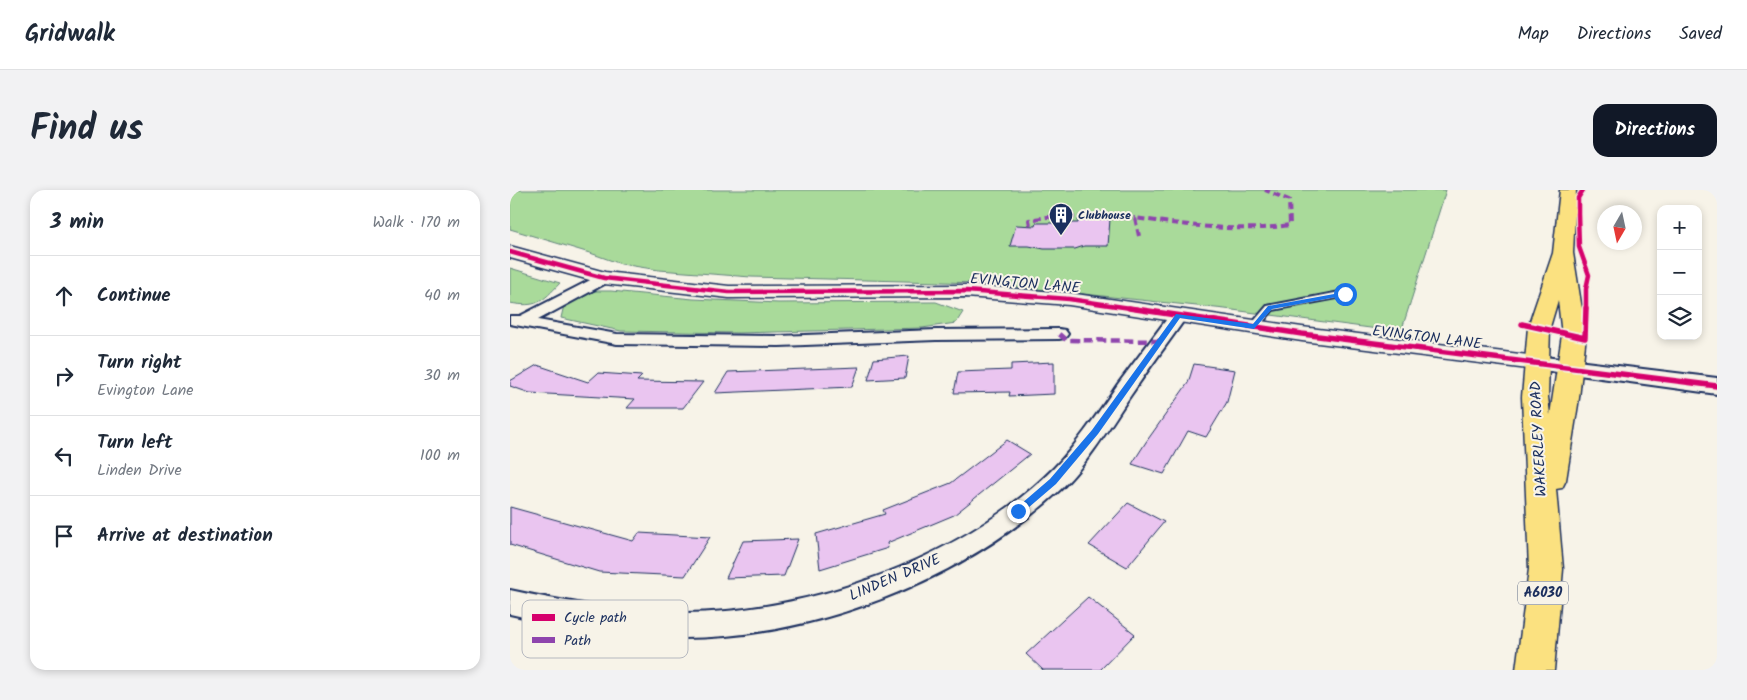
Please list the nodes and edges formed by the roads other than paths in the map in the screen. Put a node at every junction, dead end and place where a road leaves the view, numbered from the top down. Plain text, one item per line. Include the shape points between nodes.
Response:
1 (1568, 190) edge
2 (510, 252) edge
3 (1563, 253) junction
4 (604, 278) junction
5 (1345, 294) dead end
6 (1178, 316) junction
7 (516, 320) edge
8 (1254, 326) junction
9 (1059, 334) dead end
10 (1536, 363) junction
11 (1568, 367) junction
12 (1717, 386) edge
13 (1544, 516) junction
14 (688, 624) edge
15 (1535, 670) edge

1 - 3 highway, A6030
2 - 4 main road, EVINGTON LANE
3 - 10 highway, A6030 via 1539,327
3 - 11 highway, A6030 via 1574,335
4 - 6 main road, EVINGTON LANE via 729,292 966,291 1069,299
4 - 7 street
5 - 8 lane via 1270,308
6 - 8 main road, EVINGTON LANE
6 - 14 street, LINDEN DRIVE via 1095,432 1053,482 1018,511 965,546 914,572 848,599 775,617
7 - 9 street via 617,339 780,341
8 - 10 main road, EVINGTON LANE
10 - 11 street, EVINGTON LANE
10 - 13 highway, WAKERLEY ROAD / A6030 via 1535,397
11 - 12 street, EVINGTON LANE
11 - 13 highway, WAKERLEY ROAD / A6030 via 1566,398
13 - 15 highway, WAKERLEY ROAD / A6030 via 1546,569

